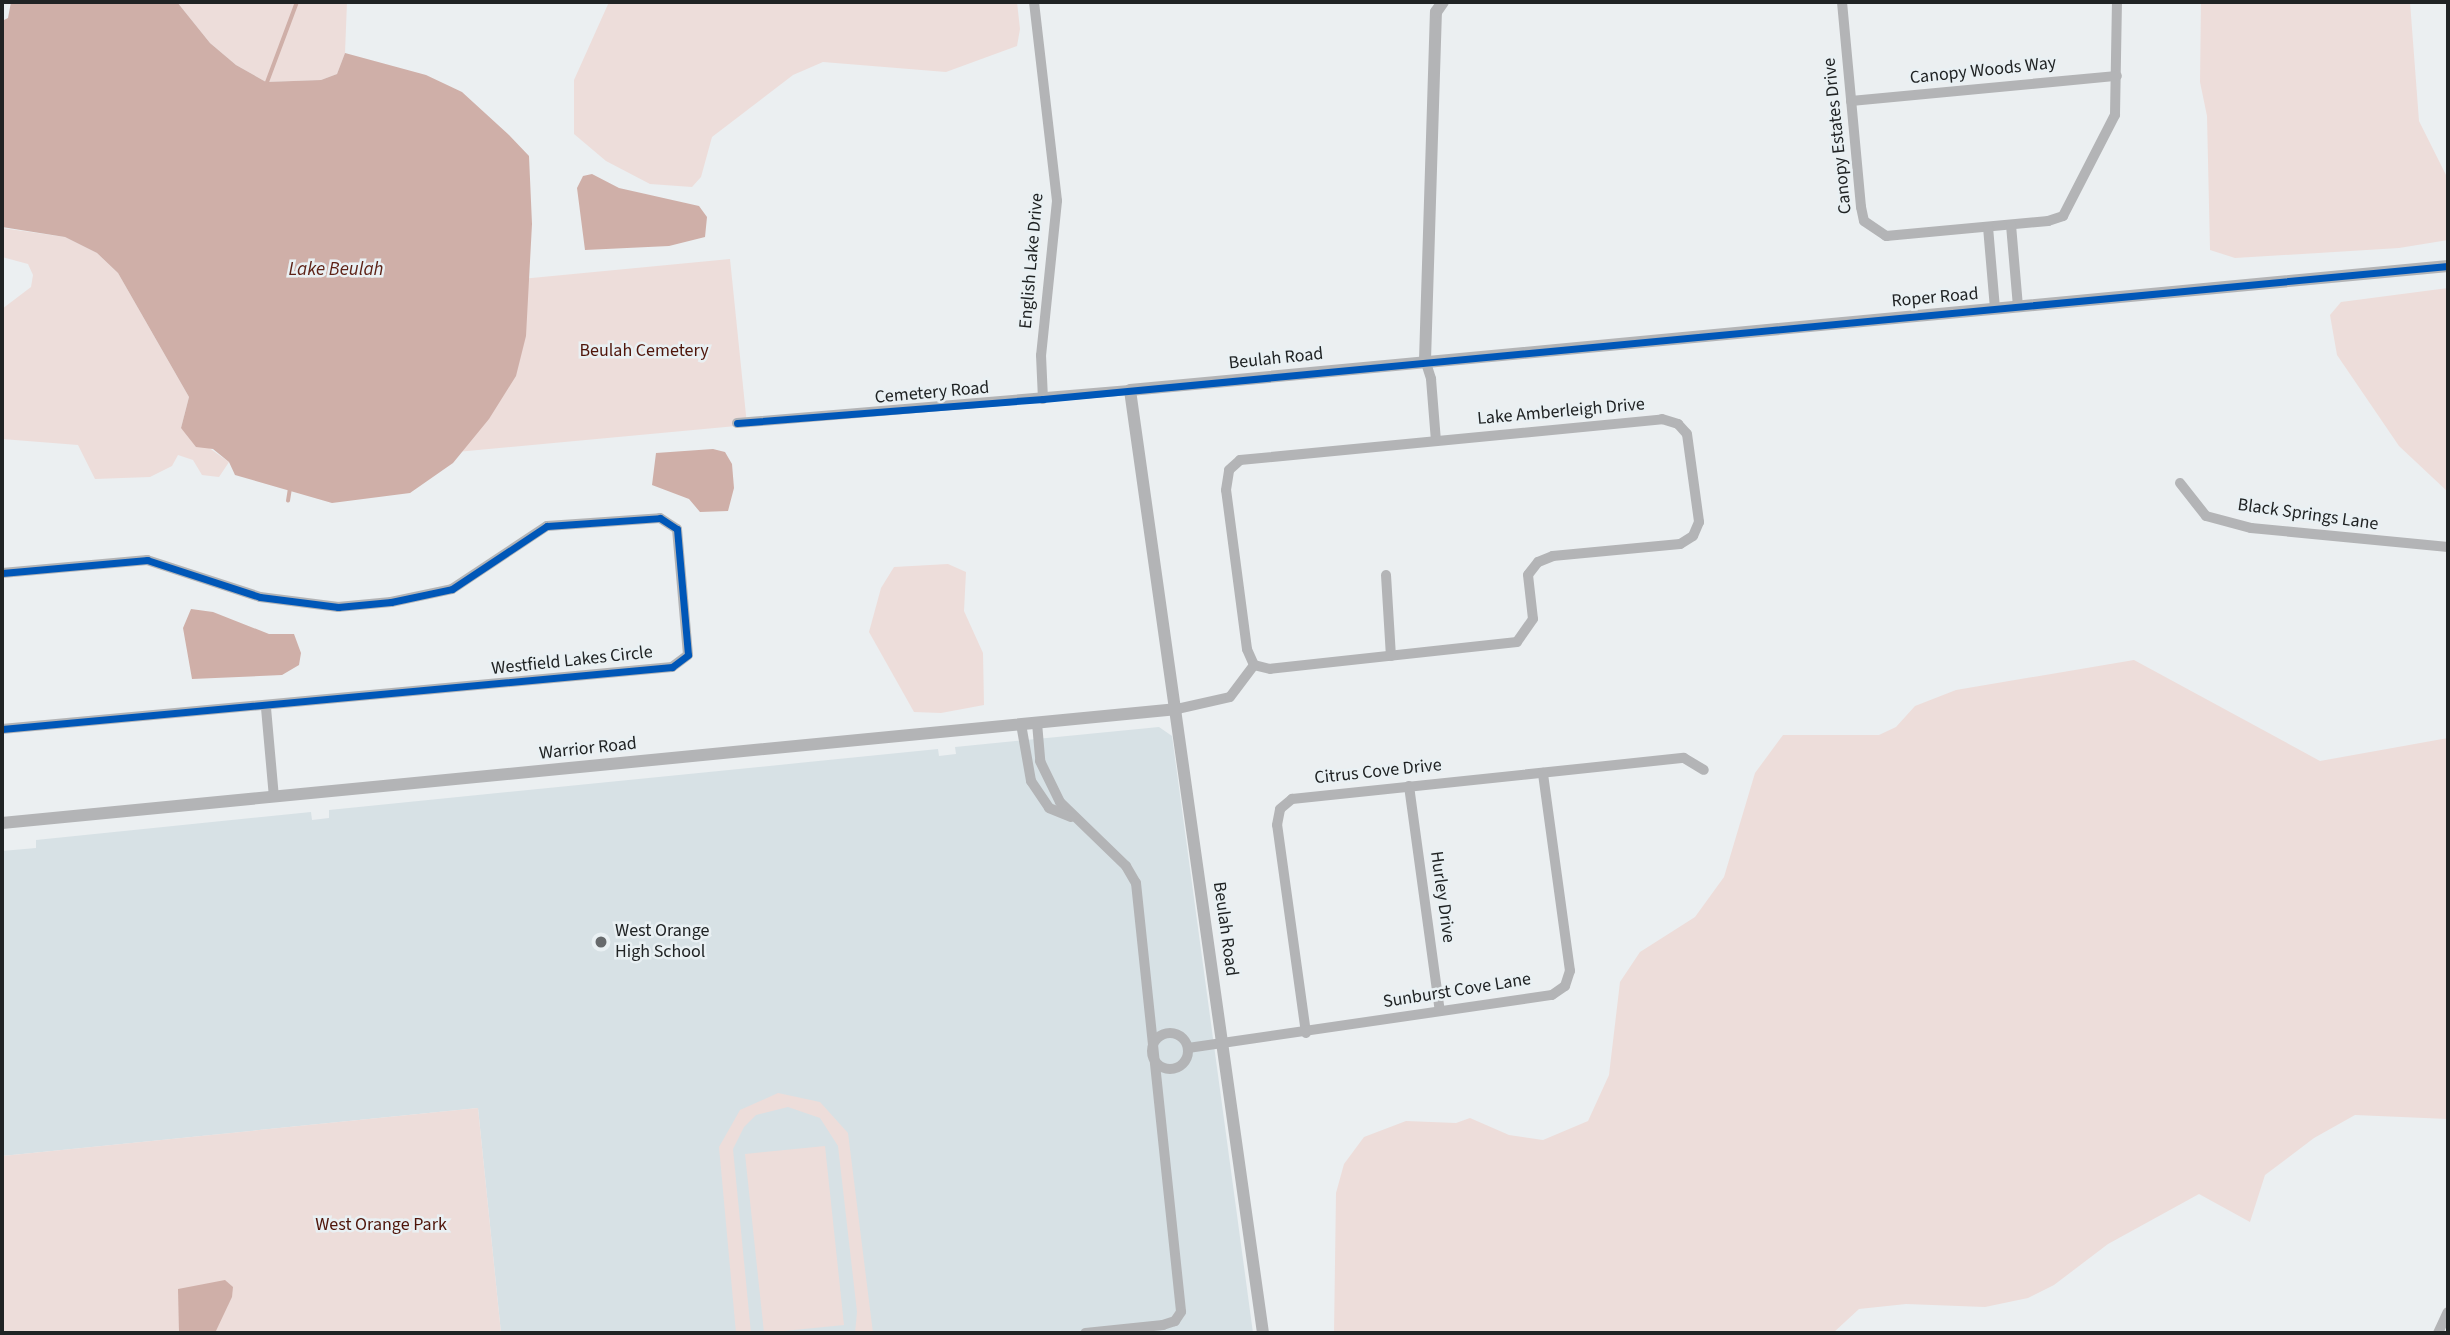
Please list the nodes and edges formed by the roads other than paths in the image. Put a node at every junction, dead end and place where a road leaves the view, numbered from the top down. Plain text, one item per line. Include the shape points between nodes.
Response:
1 (1034, 2) edge
2 (1443, 2) edge
3 (1842, 2) edge
4 (2117, 2) edge
5 (2118, 76) junction
6 (1851, 102) junction
7 (2011, 225) junction
8 (1988, 227) junction
9 (2448, 266) edge
10 (2018, 306) junction
11 (1995, 308) junction
12 (1425, 360) junction
13 (1130, 390) junction
14 (1043, 399) junction
15 (737, 423) dead end
16 (1437, 441) junction
17 (2180, 483) dead end
18 (2448, 548) edge
19 (2, 573) edge
20 (1385, 575) dead end
21 (1391, 656) junction
22 (1254, 665) junction
23 (266, 708) junction
24 (1177, 709) junction
25 (1037, 723) junction
26 (1021, 724) junction
27 (2, 729) edge
28 (1704, 770) dead end
29 (1543, 773) junction
30 (1409, 786) junction
31 (274, 797) junction
32 (1071, 817) junction
33 (2, 823) edge
34 (1440, 1011) junction
35 (1306, 1032) junction
36 (1223, 1045) junction
37 (1188, 1048) junction
38 (1152, 1053) junction
39 (2448, 1312) edge
40 (1084, 1333) edge
41 (1263, 1333) edge
42 (2438, 1333) edge

1 - 14 street, English Lake Drive via 1057,201 1041,355
2 - 12 street via 1436,12
3 - 6 street, Canopy Estates Drive
4 - 5 street, Canopy Estates Drive
5 - 6 street, Canopy Woods Way
5 - 7 street, Canopy Estates Drive via 2115,115 2063,216
6 - 8 street, Canopy Estates Drive via 1861,207 1873,230 1886,236
7 - 8 street, Canopy Estates Drive
7 - 10 street
8 - 11 street
9 - 10 street, Roper Road
10 - 11 street, Roper Road
11 - 12 street, Roper Road
12 - 13 street, Beulah Road
12 - 16 street
13 - 14 street, Cemetery Road
13 - 24 street, Beulah Road
14 - 15 street, Cemetery Road
16 - 21 street, Lake Amberleigh Drive via 1662,419 1678,424 1687,434 1699,523 1693,536 1680,544 1553,556 1538,562 1528,575 1533,619 1517,642
16 - 22 street, Lake Amberleigh Drive via 1240,460 1229,470 1226,490 1247,649
17 - 18 street, Black Springs Lane via 2206,516 2250,528
19 - 23 street, Westfield Lakes Circle via 147,560 260,597 338,607 452,589 547,526 660,518 677,529 688,655 672,667
20 - 21 street
21 - 22 street, Lake Amberleigh Drive via 1270,669
22 - 24 street via 1230,697
23 - 27 street, Westfield Lakes Circle
23 - 31 street
24 - 25 street, Warrior Road
24 - 36 street, Beulah Road
25 - 26 street, Warrior Road
25 - 32 street via 1045,778
26 - 31 street, Warrior Road
26 - 32 street via 1031,781 1049,808
28 - 29 street, Citrus Cove Drive via 1684,758
29 - 30 street, Citrus Cove Drive
29 - 34 street, Sunburst Cove Lane via 1570,971 1565,986 1552,995
30 - 34 street, Hurley Drive
30 - 35 street, Citrus Cove Drive via 1292,799 1280,809 1277,825
31 - 33 street, Warrior Road
32 - 38 street via 1126,866 1136,883
34 - 35 street, Sunburst Cove Lane
35 - 36 street, Sunburst Cove Lane
36 - 37 street, Sunburst Cove Lane
36 - 41 street, Beulah Road
37 - 38 street via 1181,1037 1168,1033 1156,1039
37 - 38 street via 1184,1062 1172,1069 1158,1065
38 - 40 street via 1181,1312 1175,1321 1163,1325
39 - 42 street

